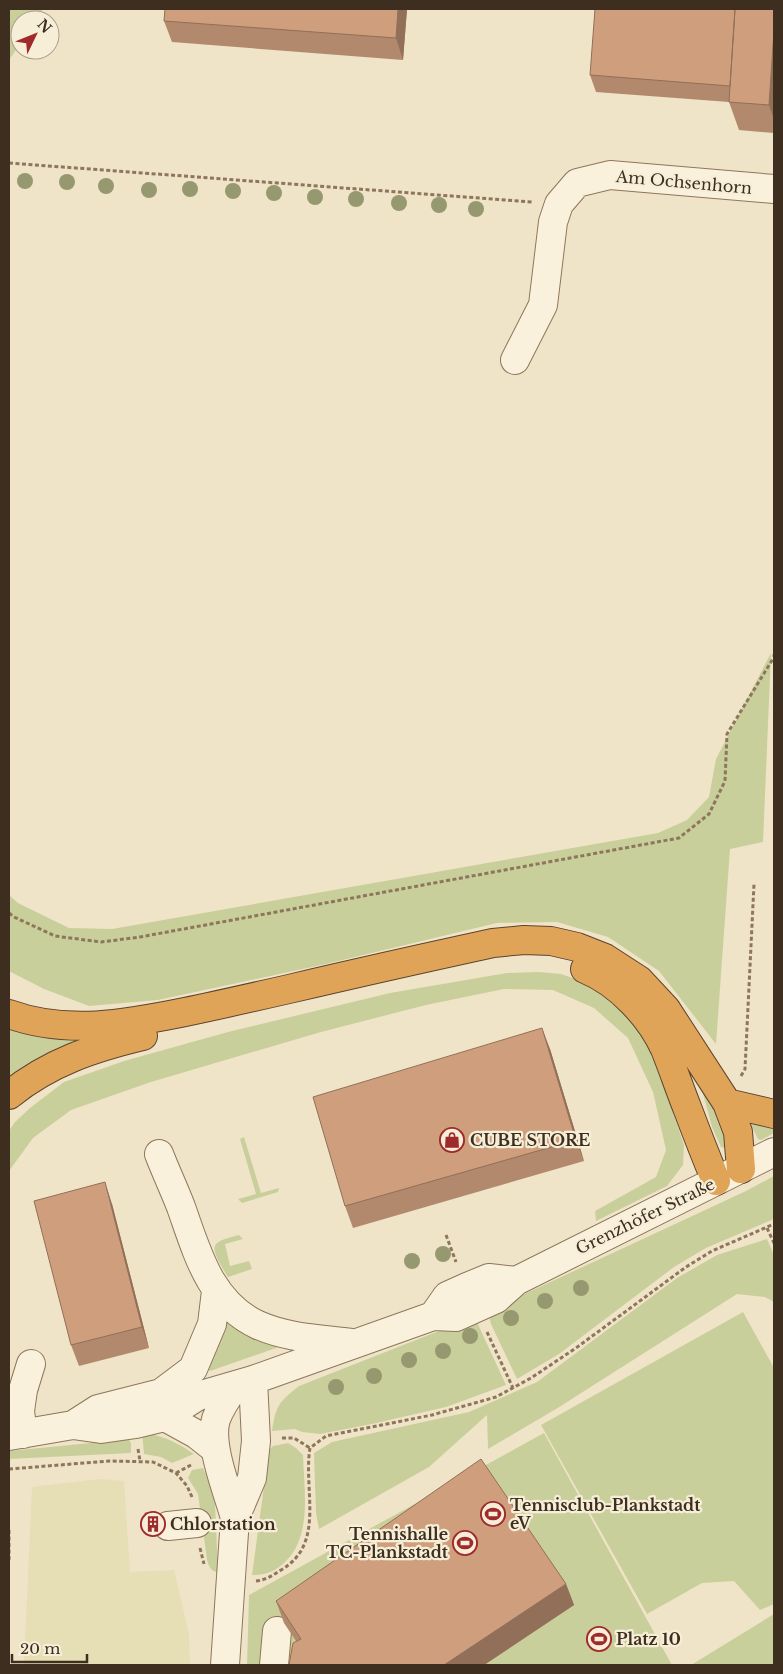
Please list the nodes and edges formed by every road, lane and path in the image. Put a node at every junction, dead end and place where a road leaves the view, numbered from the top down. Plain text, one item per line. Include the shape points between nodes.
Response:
1 (9, 163) edge
2 (774, 189) edge
3 (559, 204) junction
4 (515, 360) dead end
5 (774, 654) edge
6 (754, 884) dead end
7 (9, 912) edge
8 (9, 1014) edge
9 (9, 1095) edge
10 (727, 1103) junction
11 (774, 1114) edge
12 (774, 1152) edge
13 (159, 1154) dead end
14 (741, 1169) junction
15 (716, 1181) junction
16 (774, 1224) edge
17 (767, 1228) junction
18 (774, 1243) edge
19 (216, 1291) junction
20 (358, 1343) junction
21 (31, 1364) dead end
22 (245, 1382) junction
23 (163, 1405) junction
24 (16, 1435) edge
25 (215, 1449) junction
26 (9, 1469) edge
27 (235, 1518) junction
28 (197, 1523) junction
29 (168, 1526) dead end
30 (9, 1530) edge
31 (9, 1561) edge
32 (232, 1583) junction
33 (277, 1631) dead end
34 (225, 1665) edge
35 (274, 1665) edge

1 - 3 path
2 - 3 street, Am Ochsenhorn via 610,176 577,183
3 - 4 street, Am Ochsenhorn via 553,222 544,304
5 - 7 path via 728,734 725,781 708,814 679,838 101,942 55,936
6 - 10 path via 745,1069
8 - 10 highway via 52,1025 104,1026 210,1007 493,943 551,941 577,946 605,958 639,980 666,1009
9 - 15 highway via 72,1057 140,1036 484,959 526,956 561,960 592,972 615,987 650,1024 664,1048
10 - 11 highway
10 - 14 highway via 738,1132
12 - 14 street, Grenzhöfer Straße
13 - 19 street via 202,1266
14 - 15 street, Grenzhöfer Straße
15 - 20 street, Grenzhöfer Straße via 516,1281 496,1299 456,1317 433,1316
16 - 17 path
17 - 18 path
17 - 32 path via 706,1255 531,1378 496,1397 432,1415 326,1436 310,1448 310,1528 301,1552 285,1568 264,1580
19 - 20 street via 238,1313 257,1325 288,1335
19 - 23 street via 212,1324 194,1369
20 - 22 street, Grenzhöfer Straße
21 - 24 street via 22,1390
22 - 23 street, Grenzhöfer Straße
22 - 25 street via 224,1401 216,1421
22 - 27 street via 256,1442 252,1478
23 - 24 street, Grenzhöfer Straße via 136,1424 101,1429 73,1425
23 - 25 street
25 - 27 street
26 - 28 path via 110,1461 153,1462 176,1474 187,1486 194,1502
27 - 32 street
28 - 29 street
28 - 32 path via 201,1554 210,1582
30 - 31 path
32 - 34 street
33 - 35 street

